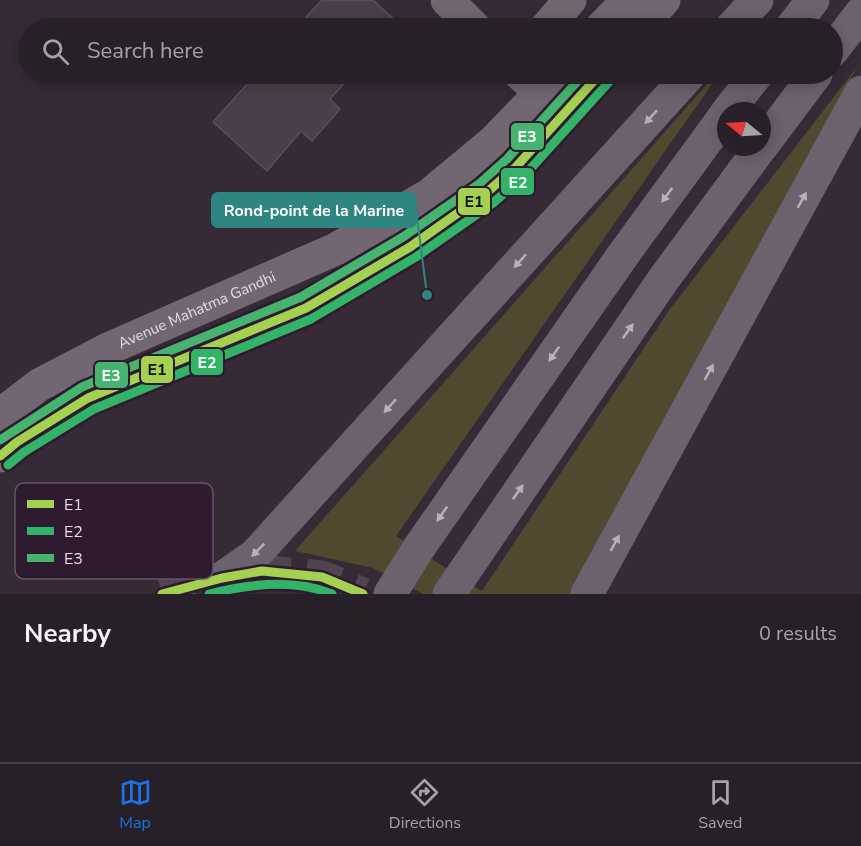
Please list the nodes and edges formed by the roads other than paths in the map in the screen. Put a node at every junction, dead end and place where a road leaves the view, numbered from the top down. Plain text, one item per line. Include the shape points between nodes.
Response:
1 (447, 0) edge
2 (570, 0) edge
3 (628, 0) edge
4 (664, 0) edge
5 (757, 0) edge
6 (813, 0) edge
7 (861, 13) edge
8 (465, 18) edge
9 (555, 18) edge
10 (611, 18) edge
11 (648, 18) edge
12 (740, 18) edge
13 (799, 18) edge
14 (843, 37) edge
15 (537, 84) edge
16 (540, 84) edge
17 (591, 84) edge
18 (681, 84) edge
19 (749, 84) edge
20 (809, 84) edge
21 (861, 92) edge
22 (735, 102) edge
23 (717, 127) edge
24 (771, 135) edge
25 (755, 156) edge
26 (336, 249) junction
27 (363, 274) junction
28 (174, 361) junction
29 (0, 415) edge
30 (0, 456) edge
31 (222, 578) dead end
32 (455, 584) edge
33 (390, 594) edge
34 (587, 594) edge

1 - 8 street
2 - 9 street
3 - 10 main road
4 - 11 main road
5 - 12 highway
6 - 13 highway
7 - 14 highway
15 - 26 main road, Avenue Mahatma Gandhi via 493,142 429,195
16 - 27 main road, Avenue Mahatma Gandhi via 535,120 526,133 501,158 398,239
17 - 27 main road, Avenue Mahatma Gandhi via 515,168 486,193
18 -> 31 highway via 255,555
19 - 22 highway
20 - 24 highway
34 -> 21 highway
23 -> 33 highway via 622,255
32 -> 25 highway via 663,280
26 - 28 main road, Avenue Mahatma Gandhi via 303,285 195,328 182,337 175,348
26 - 29 main road, Avenue Mahatma Gandhi via 110,348 39,385
27 - 28 main road, Avenue Mahatma Gandhi via 306,308
28 - 30 main road, Avenue Mahatma Gandhi via 88,398

